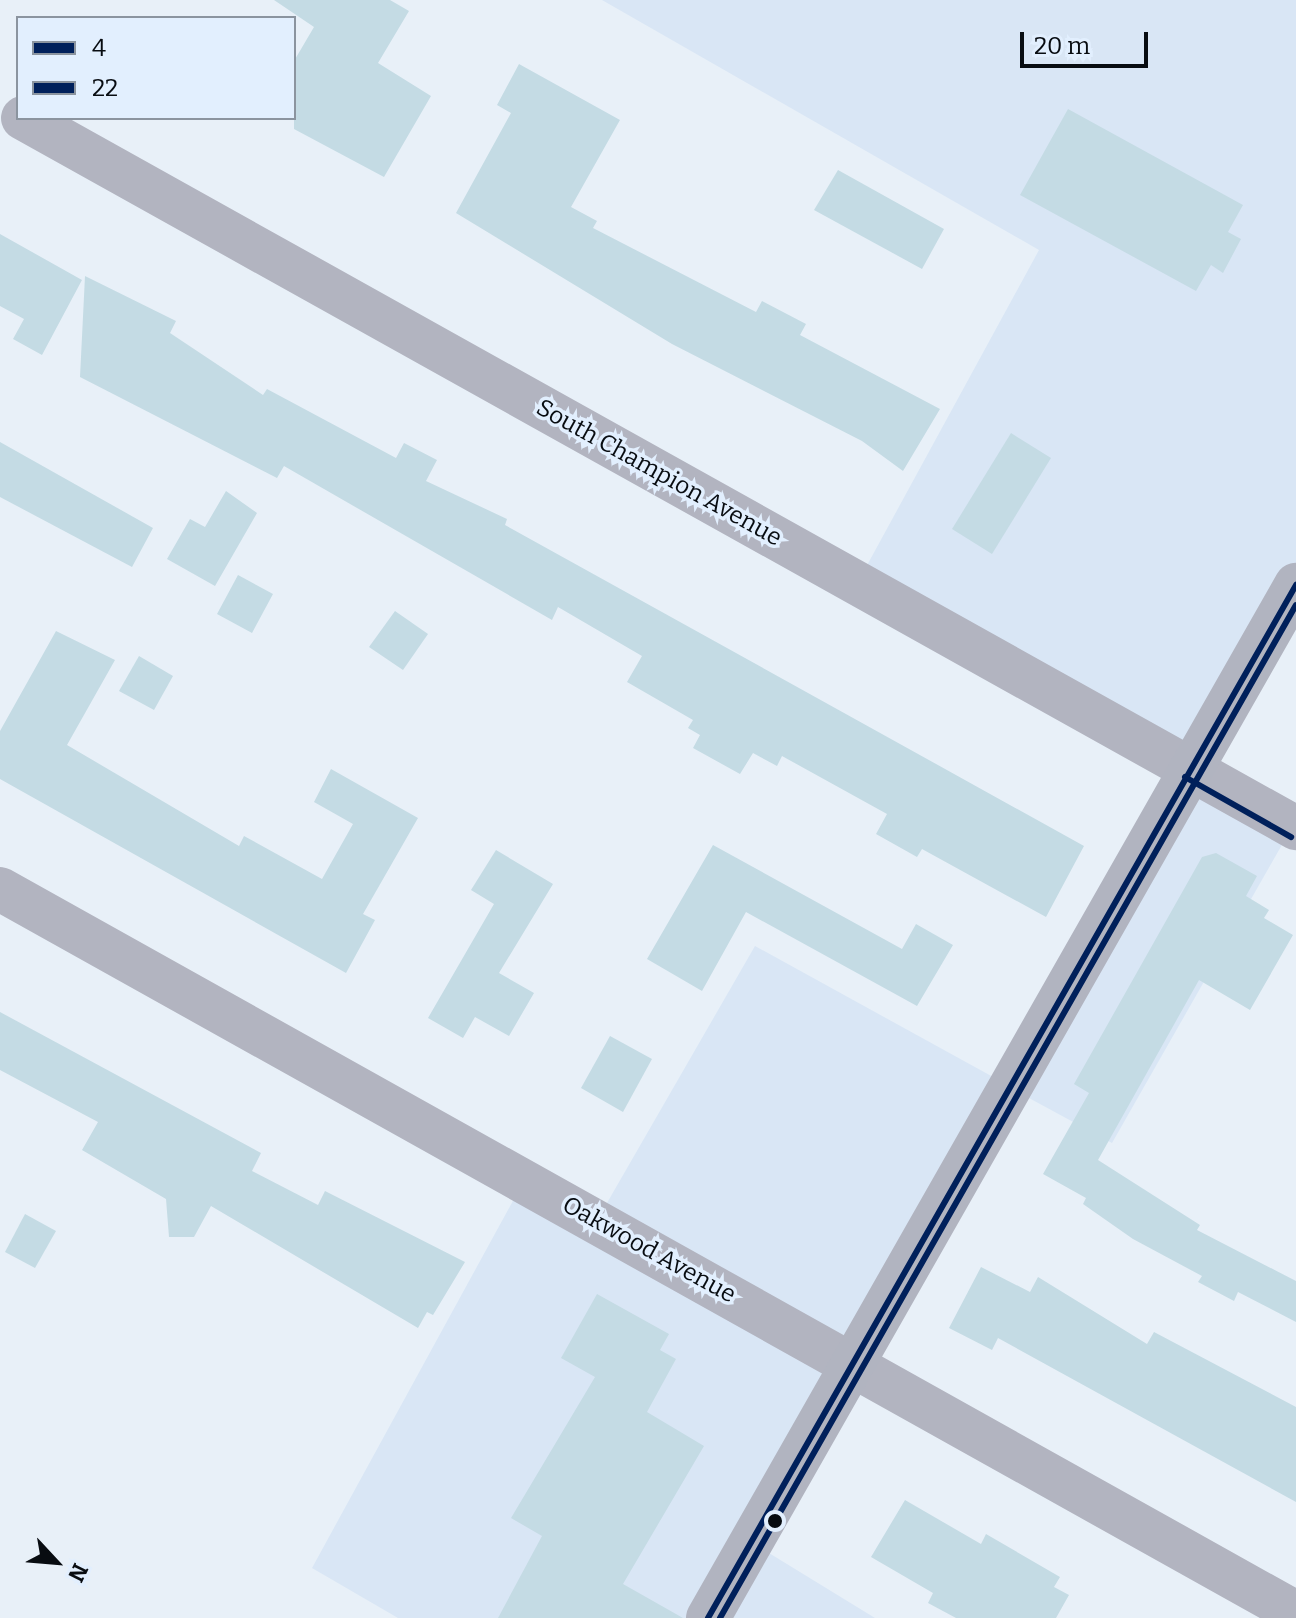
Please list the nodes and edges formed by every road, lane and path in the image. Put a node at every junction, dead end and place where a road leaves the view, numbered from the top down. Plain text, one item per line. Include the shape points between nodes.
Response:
1 (25, 120) edge
2 (1296, 585) edge
3 (1190, 768) junction
4 (1296, 828) edge
5 (0, 889) edge
6 (853, 1363) junction
7 (1296, 1613) edge
8 (708, 1618) edge

1 - 3 street, South Champion Avenue
2 - 3 main road
3 - 4 street, South Champion Avenue
3 - 6 main road
5 - 6 street, Oakwood Avenue
6 - 7 street, Oakwood Avenue
6 - 8 main road

